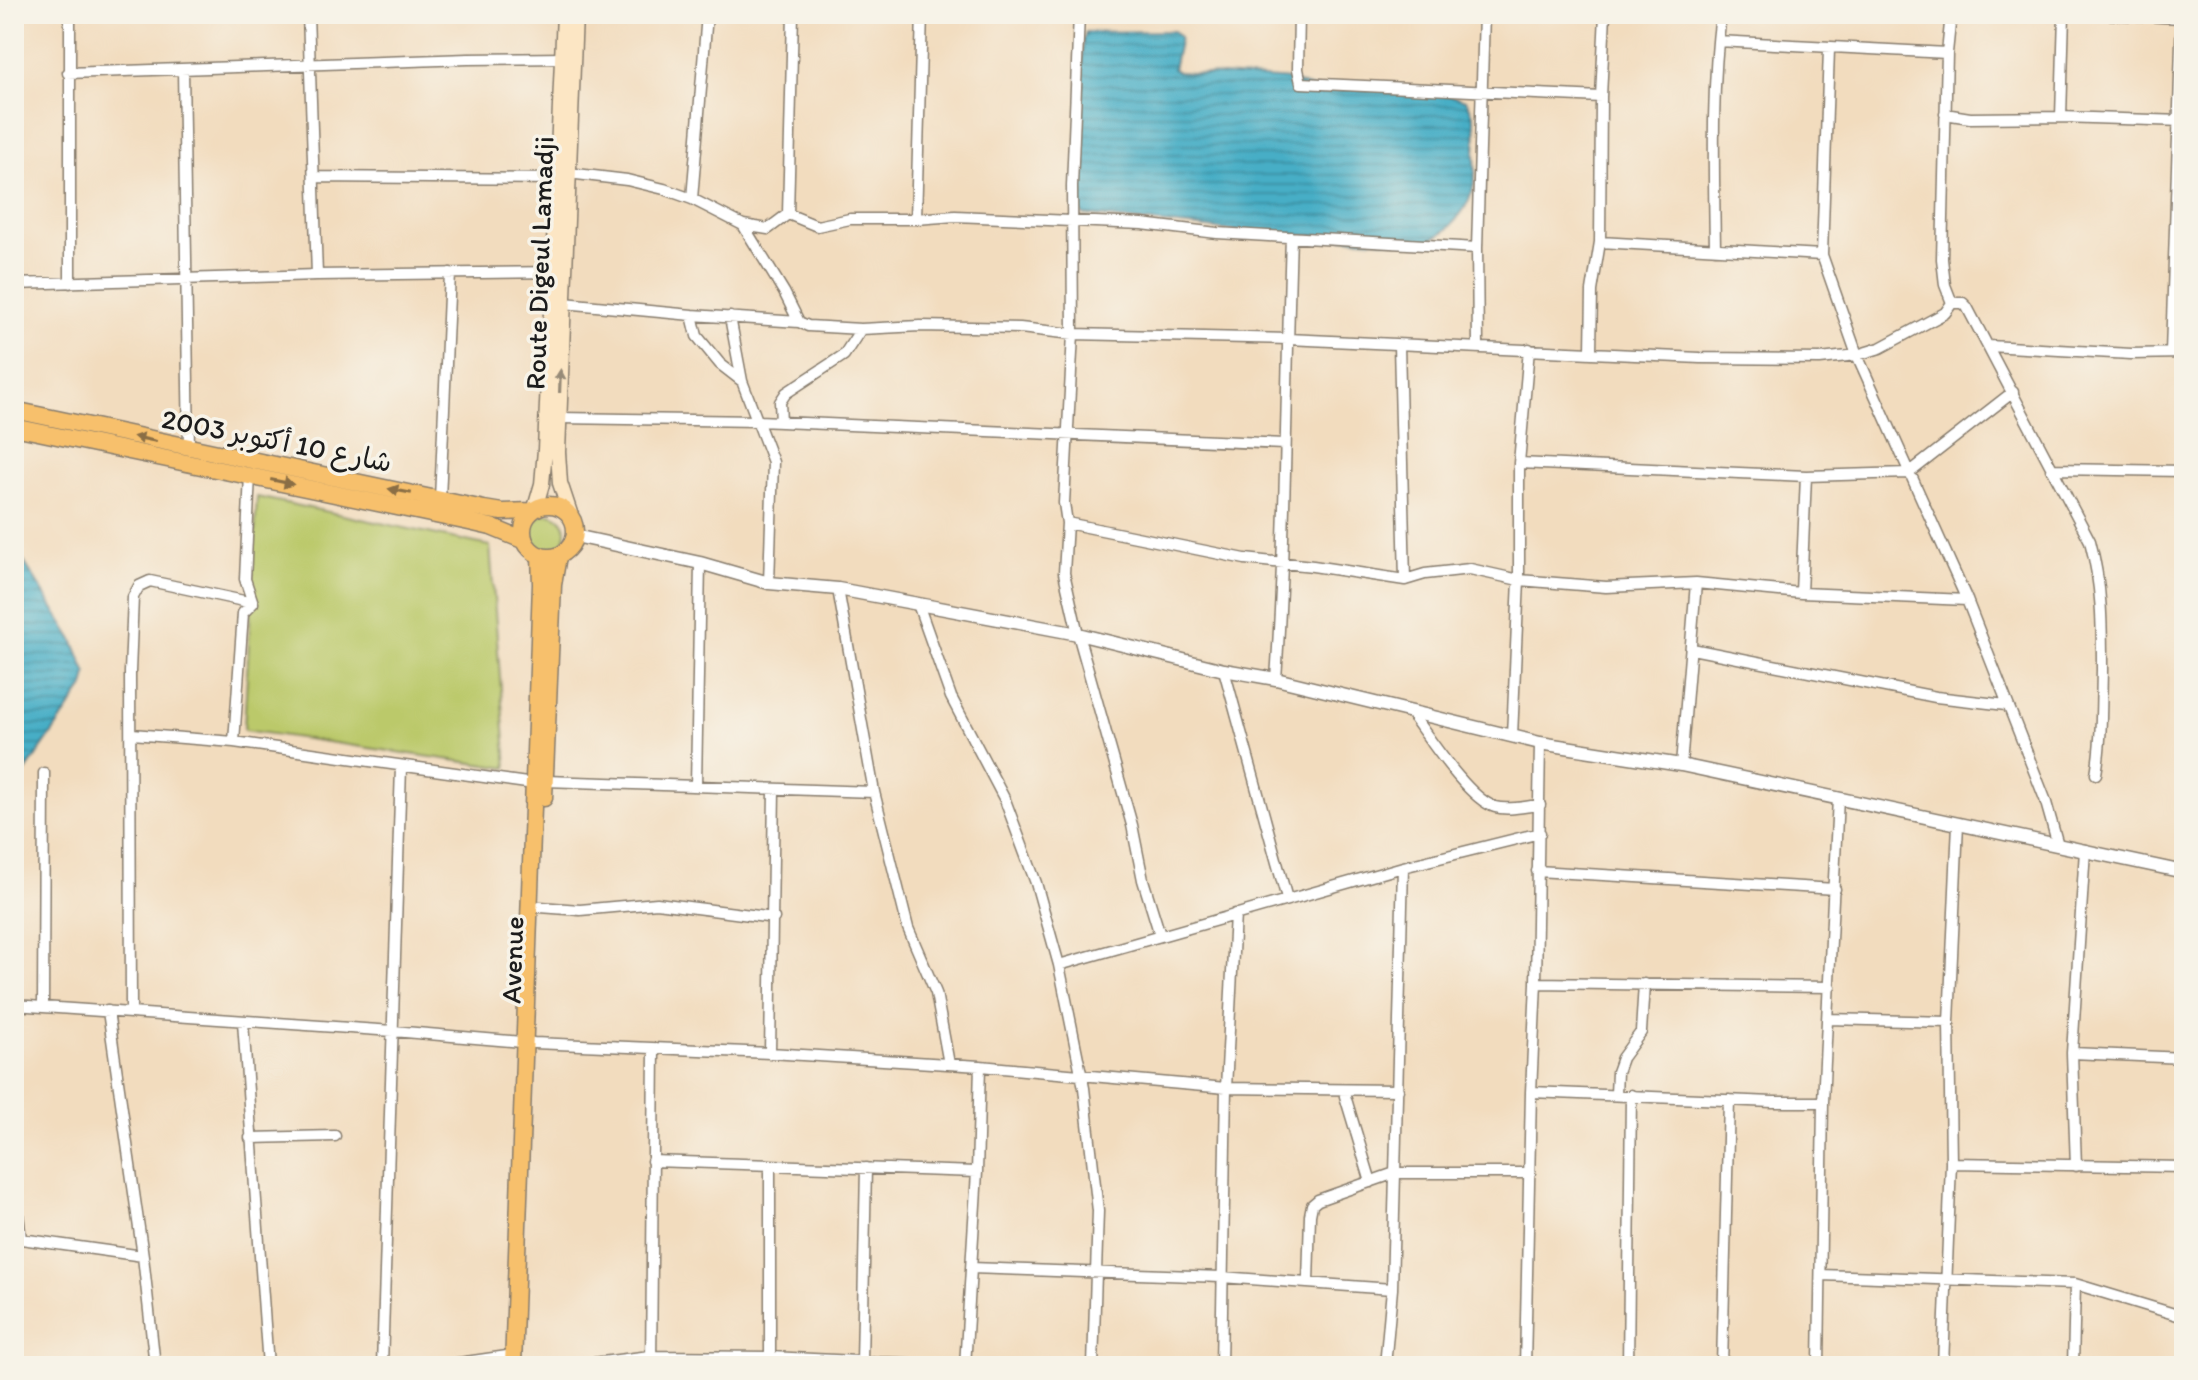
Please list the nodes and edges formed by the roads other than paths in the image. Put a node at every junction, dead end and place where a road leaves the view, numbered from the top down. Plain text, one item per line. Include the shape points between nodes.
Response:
1 (70, 14) edge
2 (308, 14) edge
3 (564, 14) edge
4 (575, 14) edge
5 (707, 14) edge
6 (793, 14) edge
7 (922, 14) edge
8 (1079, 14) edge
9 (1299, 14) edge
10 (1484, 14) edge
11 (1605, 14) edge
12 (1721, 14) edge
13 (1951, 14) edge
14 (2064, 14) edge
15 (2108, 14) edge
16 (2182, 16) edge
17 (1718, 41) junction
18 (1829, 49) junction
19 (1947, 53) junction
20 (568, 58) junction
21 (310, 64) junction
22 (183, 69) junction
23 (68, 73) junction
24 (1481, 91) junction
25 (1601, 97) junction
26 (1945, 114) junction
27 (2061, 117) junction
28 (2181, 121) edge
29 (563, 176) junction
30 (314, 177) junction
31 (692, 199) junction
32 (788, 214) junction
33 (916, 219) junction
34 (1073, 221) junction
35 (743, 225) junction
36 (1291, 237) junction
37 (1600, 242) junction
38 (1477, 248) junction
39 (1715, 249) junction
40 (1822, 255) junction
41 (558, 272) junction
42 (450, 273) junction
43 (317, 275) junction
44 (185, 280) junction
45 (70, 283) junction
46 (14, 284) edge
47 (564, 303) junction
48 (1952, 303) junction
49 (692, 315) junction
50 (730, 317) junction
51 (799, 322) junction
52 (861, 329) junction
53 (1073, 334) junction
54 (1288, 339) junction
55 (1399, 345) junction
56 (1478, 346) junction
57 (1989, 346) junction
58 (1529, 349) junction
59 (1591, 351) junction
60 (2171, 353) junction
61 (2184, 353) edge
62 (1857, 355) junction
63 (742, 381) junction
64 (2013, 392) junction
65 (14, 410) edge
66 (559, 418) junction
67 (758, 421) junction
68 (781, 422) junction
69 (14, 427) edge
70 (1068, 436) junction
71 (1284, 444) junction
72 (189, 448) junction
73 (1519, 463) junction
74 (2051, 469) junction
75 (2184, 471) edge
76 (1909, 473) junction
77 (250, 475) junction
78 (1806, 476) junction
79 (440, 499) junction
80 (533, 509) junction
81 (570, 513) junction
82 (1067, 523) junction
83 (575, 536) junction
84 (525, 541) junction
85 (540, 555) junction
86 (558, 556) junction
87 (700, 563) junction
88 (1284, 563) junction
89 (1405, 580) junction
90 (1519, 580) junction
91 (769, 583) junction
92 (1696, 583) junction
93 (838, 589) junction
94 (1801, 593) junction
95 (1967, 600) junction
96 (253, 603) junction
97 (918, 604) junction
98 (1078, 634) junction
99 (1692, 649) junction
100 (1224, 670) junction
101 (1276, 679) junction
102 (2006, 705) junction
103 (1410, 712) junction
104 (132, 734) junction
105 (1512, 736) junction
106 (234, 742) junction
107 (1540, 743) junction
108 (1681, 765) junction
109 (401, 767) junction
110 (44, 773) dead end
111 (2096, 774) dead end
112 (540, 783) junction
113 (696, 786) junction
114 (774, 790) junction
115 (874, 792) junction
116 (1838, 798) junction
117 (1540, 805) junction
118 (1958, 824) junction
119 (1540, 833) junction
120 (2058, 845) junction
121 (2085, 850) junction
122 (1403, 867) junction
123 (1537, 871) junction
124 (2184, 872) edge
125 (1835, 889) junction
126 (1287, 899) junction
127 (540, 907) junction
128 (1235, 914) junction
129 (774, 918) junction
130 (1160, 935) junction
131 (1059, 965) junction
132 (1536, 983) junction
133 (1644, 984) junction
134 (1830, 987) junction
135 (14, 1005) edge
136 (43, 1007) junction
137 (108, 1011) junction
138 (131, 1013) junction
139 (1828, 1019) junction
140 (243, 1022) junction
141 (1949, 1022) junction
142 (393, 1031) junction
143 (530, 1043) junction
144 (654, 1049) junction
145 (770, 1053) junction
146 (2072, 1053) junction
147 (2184, 1058) edge
148 (949, 1064) junction
149 (980, 1066) junction
150 (1081, 1075) junction
151 (1226, 1088) junction
152 (1398, 1090) junction
153 (1531, 1092) junction
154 (1616, 1094) junction
155 (1631, 1095) junction
156 (1345, 1096) dead end
157 (1729, 1100) junction
158 (1823, 1102) junction
159 (335, 1136) dead end
160 (250, 1138) junction
161 (652, 1161) junction
162 (1951, 1163) junction
163 (770, 1165) junction
164 (2076, 1166) junction
165 (2184, 1167) edge
166 (866, 1168) junction
167 (977, 1172) junction
168 (1395, 1173) junction
169 (1530, 1173) junction
170 (14, 1180) edge
171 (1371, 1182) junction
172 (18, 1239) edge
173 (143, 1256) junction
174 (971, 1268) junction
175 (1095, 1274) junction
176 (1821, 1275) junction
177 (1221, 1278) junction
178 (1945, 1281) junction
179 (1308, 1283) junction
180 (2075, 1284) junction
181 (1392, 1289) junction
182 (2184, 1317) edge
183 (770, 1357) junction
184 (650, 1361) edge
185 (517, 1362) edge
186 (862, 1362) junction
187 (155, 1366) edge
188 (268, 1366) edge
189 (382, 1366) edge
190 (438, 1366) edge
191 (570, 1366) edge
192 (1093, 1366) edge
193 (1221, 1366) edge
194 (1385, 1366) edge
195 (1525, 1366) edge
196 (1628, 1366) edge
197 (1722, 1366) edge
198 (1819, 1366) edge
199 (1943, 1366) edge
200 (2073, 1366) edge

1 - 23 street
2 - 21 street
3 - 20 main road
4 - 20 main road, Route Digeul Lamadji
5 - 31 street
6 - 32 street
7 - 33 street
8 - 34 street
9 - 24 street via 1301,83
10 - 24 street
11 - 25 street
12 - 17 street
13 - 19 street
14 - 27 street
15 - 16 street
16 - 28 street
17 - 18 street
17 - 39 street
18 - 19 street
18 - 40 street
19 - 26 street
20 - 21 street
20 - 29 main road, Route Digeul Lamadji
21 - 22 street
21 - 30 street
22 - 23 street
22 - 44 street
23 - 45 street
24 - 25 street
24 - 38 street
25 - 37 street
26 - 27 street
26 - 48 street via 1942,259
27 - 28 street
28 - 60 street
29 - 30 street
29 - 31 street via 627,180
29 - 41 main road, Route Digeul Lamadji
30 - 43 street
31 - 35 street
32 - 33 street via 817,226 850,219
32 - 35 street via 768,229
33 - 34 street
34 - 36 street
34 - 53 street
35 - 51 street
36 - 38 street
36 - 54 street
37 - 39 street
37 - 59 street
38 - 56 street
39 - 40 street
40 - 62 street
41 - 42 street
41 - 47 main road, Route Digeul Lamadji
41 - 80 main road via 542,484
42 - 43 street
42 - 79 street
43 - 44 street
44 - 45 street
44 - 72 street
45 - 46 street
47 - 49 street
66 -> 47 main road, Route Digeul Lamadji
48 - 57 street via 1967,307
48 - 62 street via 1945,313
49 - 50 street
49 - 63 street via 697,336
50 - 51 street
50 - 63 street
51 - 52 street
52 - 53 street via 945,325
52 - 68 street via 844,355 786,393 780,402
53 - 54 street
53 - 70 street
54 - 55 street
54 - 71 street
55 - 56 street
55 - 89 street
56 - 58 street
57 - 60 street
57 - 64 street
58 - 59 street
58 - 73 street
59 - 62 street via 1700,358
60 - 61 street
62 - 76 street
63 - 67 street
64 - 74 street
64 - 76 street
72 -> 65 highway, شارع 10 أكتوبر 2003
66 - 67 street
66 - 81 main road, Route Digeul Lamadji via 560,483
67 - 68 street
67 - 91 street via 773,462
68 - 70 street
69 - 77 highway, شارع 10 أكتوبر 2003
70 - 71 street
70 - 82 street
71 - 88 street
79 -> 72 highway, شارع 10 أكتوبر 2003
73 - 78 street
73 - 90 street
74 - 75 street
74 - 111 street via 2090,541 2099,574 2102,722
76 - 78 street
76 - 95 street
77 -> 84 highway, شارع 10 أكتوبر 2003 via 491,527
77 - 96 street via 245,579
78 - 94 street
79 - 80 highway, شارع 10 أكتوبر 2003 via 502,512
80 - 81 highway via 550,504
80 - 84 highway via 523,525
81 - 83 highway
82 - 88 street
82 - 98 street via 1064,573
83 - 86 highway
83 - 87 street
84 - 85 highway
85 - 86 highway
85 - 112 highway
86 - 112 highway, Avenue
87 - 91 street
87 - 113 street
88 - 89 street
88 - 101 street
89 - 90 street via 1470,569
90 - 92 street via 1606,587
90 - 105 street
91 - 93 street
92 - 94 street
92 - 99 street
93 - 97 street
93 - 115 street
94 - 95 street
95 - 102 street
96 - 104 street via 150,581 139,586 133,597
96 - 106 street via 243,613
97 - 98 street
97 - 131 street via 951,697 1005,800
98 - 100 street
98 - 130 street
99 - 102 street via 1903,691
99 - 108 street
100 - 101 street
100 - 126 street
101 - 103 street
102 - 120 street
103 - 105 street
103 - 117 street via 1485,802 1498,808
104 - 106 street
104 - 138 street
105 - 107 street
106 - 109 street
107 - 108 street
107 - 117 street
108 - 116 street
109 - 112 street
109 - 142 street
110 - 136 street
112 - 113 street
112 - 127 highway, Avenue
112 - 143 highway
113 - 114 street
114 - 115 street
114 - 129 street
115 - 148 street via 908,928 936,993
116 - 118 street
116 - 125 street
117 - 119 street
118 - 120 street
118 - 141 street
119 - 122 street
119 - 123 street
120 - 121 street
121 - 124 street
121 - 146 street
122 - 126 street
122 - 152 street
123 - 125 street
123 - 132 street
125 - 134 street
126 - 128 street
127 - 129 street via 590,910 657,903
127 - 143 highway, Avenue
128 - 130 street
128 - 151 street
129 - 145 street
130 - 131 street
131 - 150 street
132 - 133 street
132 - 153 street
133 - 134 street
133 - 154 street via 1641,1032 1622,1058
134 - 139 street
135 - 136 street
136 - 137 street
137 - 138 street
137 - 173 street
138 - 140 street
139 - 141 street
139 - 158 street
140 - 142 street
140 - 160 street
141 - 162 street
142 - 143 street
142 - 189 street
143 - 144 street
143 - 185 highway
144 - 145 street
144 - 161 street
145 - 148 street
146 - 147 street
146 - 164 street
148 - 149 street
149 - 150 street
149 - 167 street
150 - 151 street
150 - 175 street via 1098,1211
151 - 152 street
151 - 177 street
152 - 168 street
153 - 154 street
153 - 169 street
154 - 155 street
155 - 157 street
155 - 196 street
156 - 171 street
157 - 158 street
157 - 197 street
158 - 176 street
159 - 160 street
160 - 188 street
161 - 163 street
161 - 184 street
162 - 164 street
162 - 178 street
163 - 166 street
163 - 183 street
164 - 165 street
166 - 167 street
166 - 186 street
167 - 174 street
168 - 169 street
168 - 171 street
168 - 181 street
169 - 195 street
170 - 172 street
171 - 179 street via 1312,1205
172 - 173 street
173 - 187 street
174 - 175 street
174 - 186 street via 965,1366
175 - 177 street
175 - 192 street
176 - 178 street
176 - 198 street
177 - 179 street
177 - 181 street
177 - 193 street
178 - 180 street
178 - 199 street
179 - 181 street
180 - 182 street
180 - 200 street
181 - 194 street
183 - 184 street
183 - 186 street
184 - 191 street
185 - 190 street

